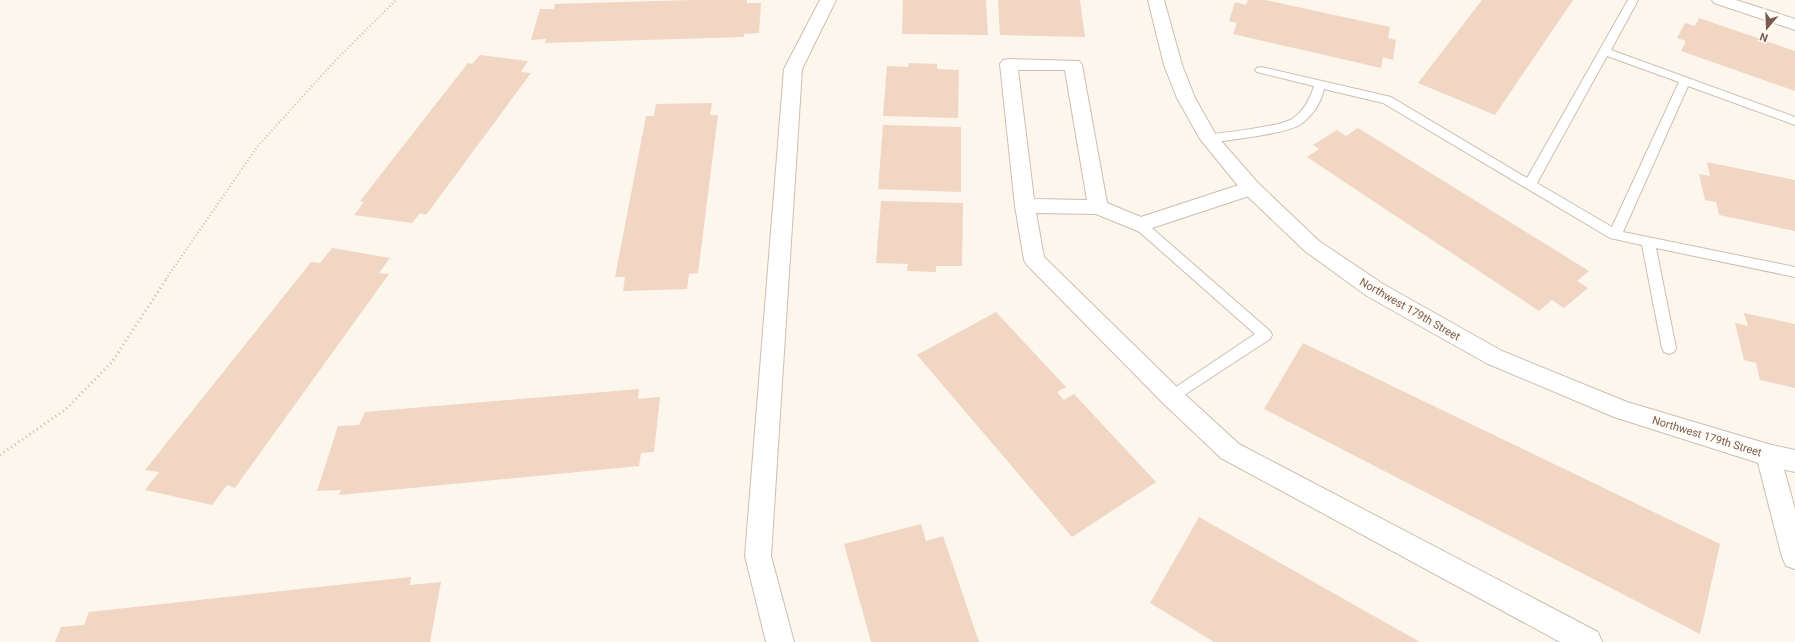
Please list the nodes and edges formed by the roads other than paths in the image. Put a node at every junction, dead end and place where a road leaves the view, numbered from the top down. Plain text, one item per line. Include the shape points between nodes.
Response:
1 (828, 0) edge
2 (1156, 0) edge
3 (1633, 0) edge
4 (1720, 0) edge
5 (1795, 25) edge
6 (1604, 51) junction
7 (1261, 70) dead end
8 (1684, 81) junction
9 (1320, 84) junction
10 (1795, 121) edge
11 (1209, 139) junction
12 (1530, 184) junction
13 (1251, 188) junction
14 (1025, 206) junction
15 (1098, 207) junction
16 (1140, 225) junction
17 (1615, 235) junction
18 (1648, 242) junction
19 (1795, 272) edge
20 (1669, 348) dead end
21 (1172, 398) junction
22 (1768, 455) junction
23 (1795, 461) edge
24 (1795, 557) edge
25 (780, 642) edge
26 (1588, 642) edge

1 - 25 street via 793,69 758,556
2 - 11 street, Northwest 179th Street via 1175,71 1186,98
3 - 6 lane
4 - 5 street
6 - 8 lane
6 - 12 lane
7 - 9 lane
8 - 10 lane
8 - 17 lane
9 - 11 lane via 1315,103 1296,122 1271,129
9 - 12 lane via 1387,100
11 - 13 street, Northwest 179th Street
12 - 17 lane
13 - 16 street
13 - 22 street, Northwest 179th Street via 1312,246 1356,277 1494,357 1622,410
14 - 15 street
14 - 15 street via 1009,64 1073,65
14 - 21 street via 1034,260
15 - 16 street
16 - 21 lane via 1265,335
17 - 18 lane
18 - 19 lane
18 - 20 lane
21 - 26 street via 1230,451
22 - 23 street, Northwest 179th Street
22 - 24 street

